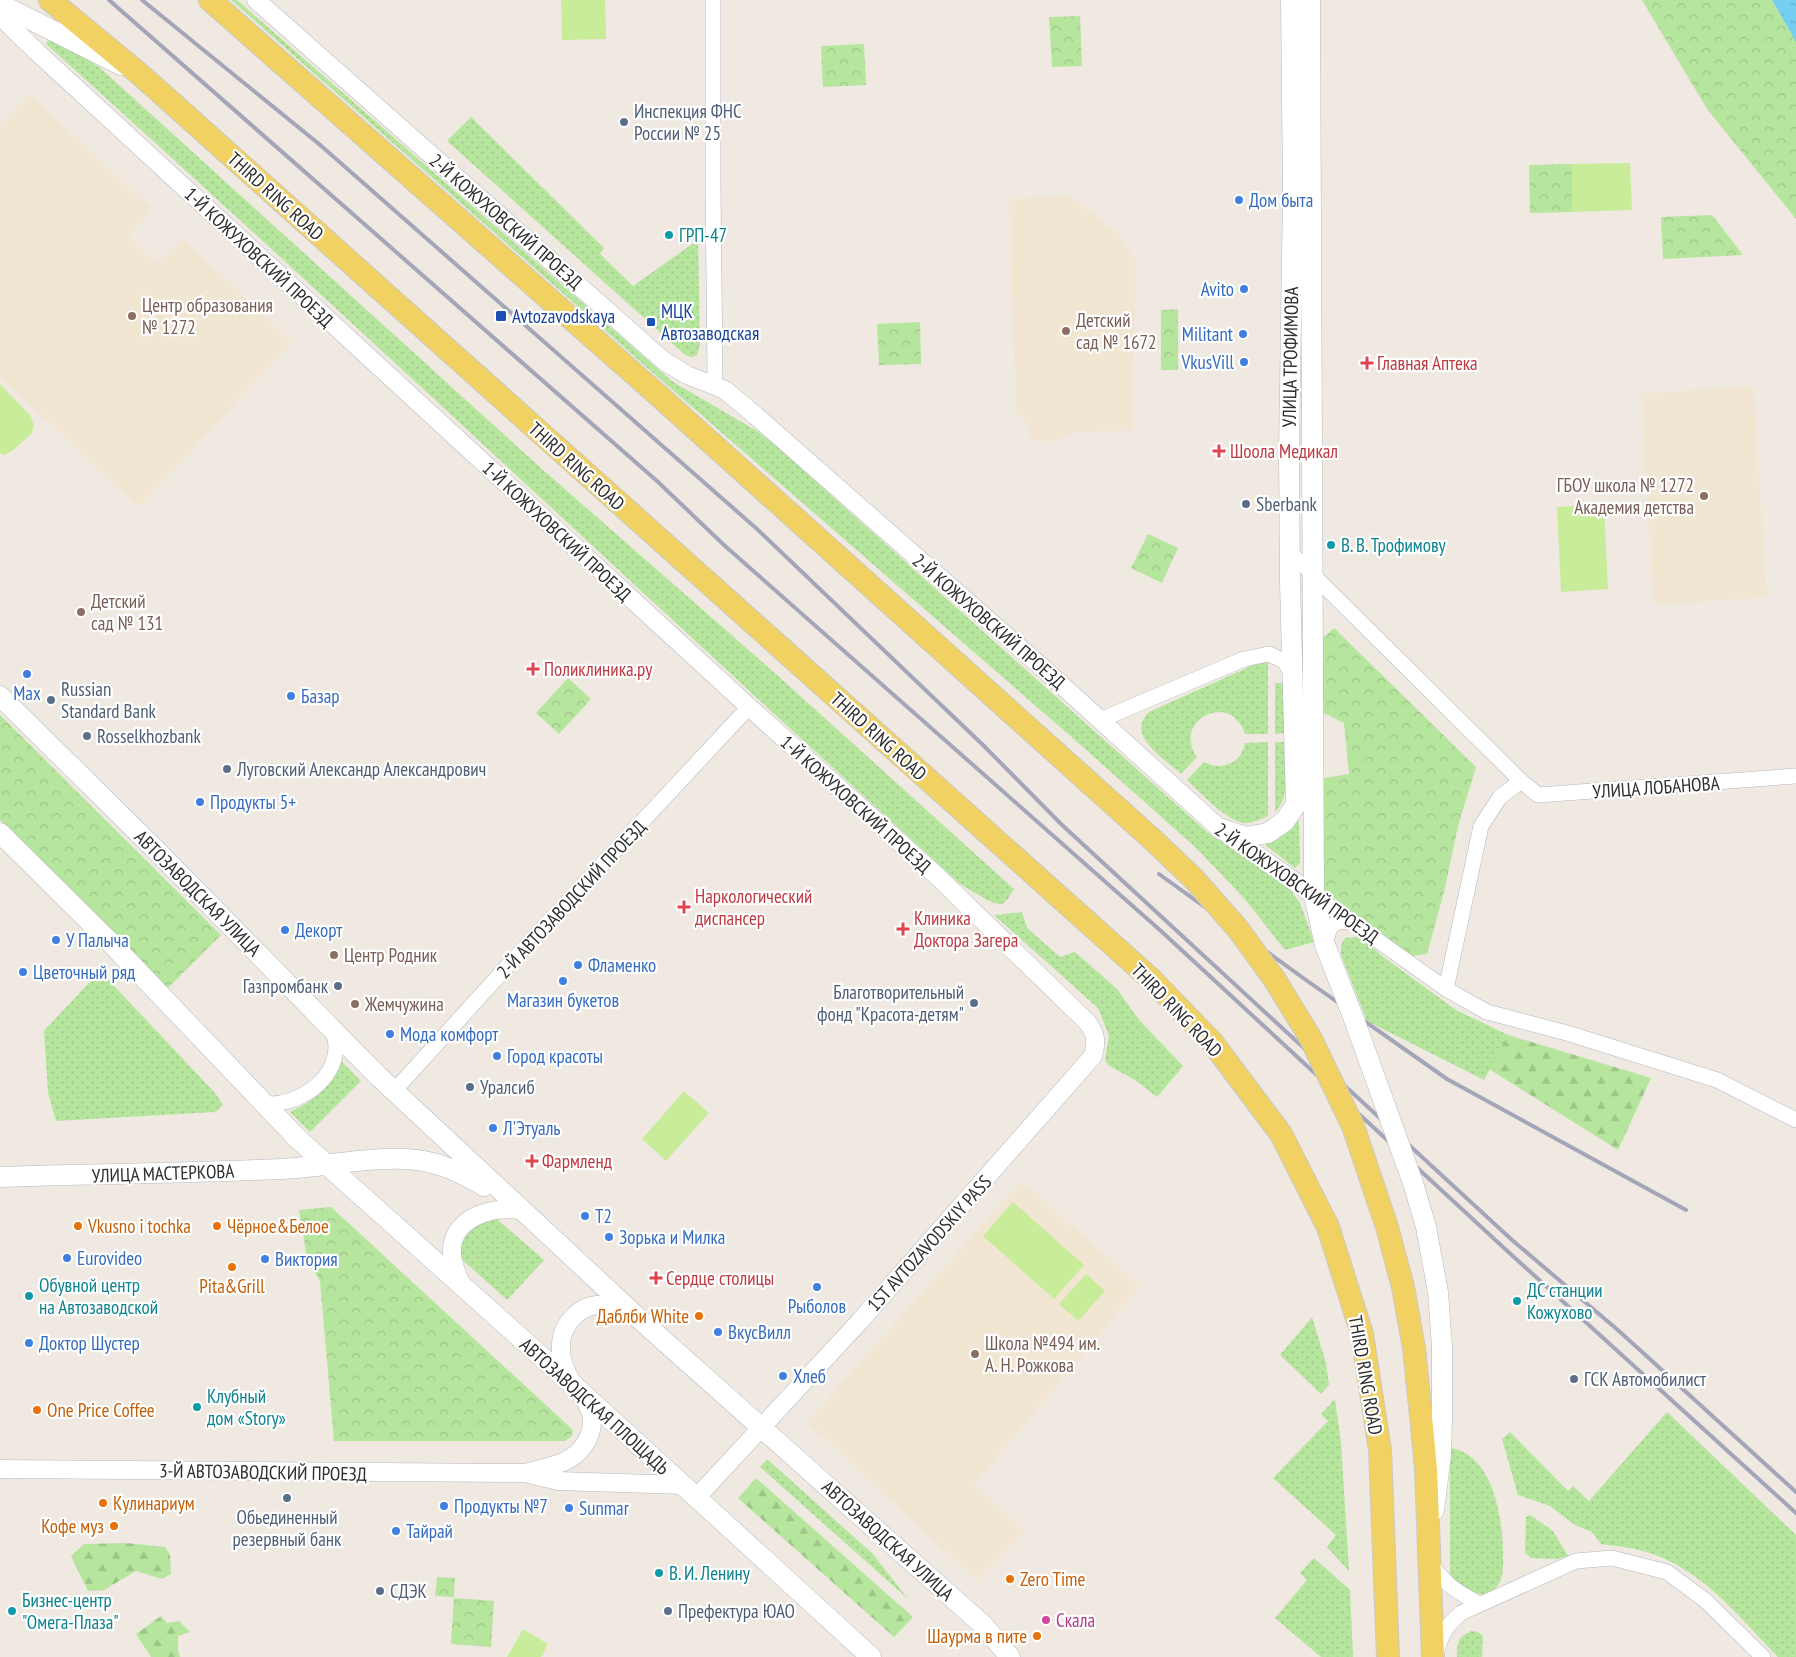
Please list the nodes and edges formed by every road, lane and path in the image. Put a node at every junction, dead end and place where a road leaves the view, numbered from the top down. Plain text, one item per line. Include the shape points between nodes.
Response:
1 (50, 0) edge
2 (210, 0) edge
3 (256, 0) edge
4 (713, 0) edge
5 (1291, 0) edge
6 (1310, 0) edge
7 (0, 4) edge
8 (0, 16) edge
9 (143, 77) junction
10 (713, 385) junction
11 (1290, 552) junction
12 (1312, 574) junction
13 (1293, 676) junction
14 (0, 696) edge
15 (749, 707) junction
16 (1100, 720) junction
17 (1796, 776) edge
18 (1521, 781) junction
19 (1219, 828) junction
20 (0, 832) edge
21 (1314, 895) junction
22 (1353, 922) junction
23 (1325, 945) junction
24 (1446, 989) junction
25 (334, 1031) junction
26 (1093, 1056) joint
27 (394, 1091) junction
28 (264, 1104) junction
29 (1796, 1120) edge
30 (326, 1165) junction
31 (0, 1177) edge
32 (520, 1208) junction
33 (462, 1286) junction
34 (636, 1316) junction
35 (577, 1388) junction
36 (1432, 1417) junction
37 (761, 1427) junction
38 (0, 1469) edge
39 (525, 1473) junction
40 (690, 1491) junction
41 (1429, 1552) junction
42 (1479, 1604) junction
43 (983, 1625) junction
44 (871, 1657) edge
45 (1010, 1657) edge
46 (1022, 1657) edge
47 (1388, 1657) edge
48 (1434, 1657) edge
49 (1763, 1657) edge

1 - 9 main road, THIRD RING ROAD
2 - 36 main road, bridge via 650,388 1152,839 1238,929 1312,1039 1353,1126 1388,1227
3 - 10 street, 2-Й КОЖУХОВСКИЙ ПРОЕЗД via 664,361 687,376
4 - 10 street
5 - 11 main road, УЛИЦА ТРОФИМОВА
6 - 12 main road, УЛИЦА ТРОФИМОВА
7 - 9 main road
8 - 15 street, 1-Й КОЖУХОВСКИЙ ПРОЕЗД
9 - 47 main road, THIRD RING ROAD via 1151,979 1212,1042 1281,1134 1328,1227 1362,1334 1380,1450
10 - 16 street, 2-Й КОЖУХОВСКИЙ ПРОЕЗД via 725,390 756,416
11 - 12 street, УЛИЦА ЛОБАНОВА
11 - 13 main road, УЛИЦА ТРОФИМОВА
12 - 18 street, УЛИЦА ЛОБАНОВА
12 - 21 main road, УЛИЦА ТРОФИМОВА
13 - 16 street via 1284,661 1269,654 1244,659
13 - 19 main road, УЛИЦА ТРОФИМОВА via 1296,804 1285,821 1268,833 1246,837
14 - 25 main road, АВТОЗАВОДСКАЯ УЛИЦА
15 - 26 street, 1-Й КОЖУХОВСКИЙ ПРОЕЗД via 938,877 1087,1022 1096,1038
15 - 27 street, 2-Й АВТОЗАВОДСКИЙ ПРОЕЗД
16 - 19 street, 2-Й КОЖУХОВСКИЙ ПРОЕЗД
17 - 18 street, УЛИЦА ЛОБАНОВА via 1538,795
18 - 24 street via 1500,797 1481,826
19 - 21 street, 2-Й КОЖУХОВСКИЙ ПРОЕЗД
20 - 28 main road
21 - 22 street, 2-Й КОЖУХОВСКИЙ ПРОЕЗД
21 - 23 main road, УЛИЦА ТРОФИМОВА
22 - 23 street via 1333,924
22 - 24 street, 2-Й КОЖУХОВСКИЙ ПРОЕЗД
23 - 36 main road, УЛИЦА ТРОФИМОВА, bridge via 1426,1227 1438,1292 1442,1347
24 - 29 street, 2-Й КОЖУХОВСКИЙ ПРОЕЗД via 1487,1012 1567,1033 1716,1080
25 - 27 main road, АВТОЗАВОДСКАЯ УЛИЦА
25 - 28 street via 334,1057 321,1082 299,1097
26 - 37 street, 1ST AVTOZAVODSKIY PASS via 860,1321
27 - 32 main road
28 - 30 main road
30 - 31 main road, УЛИЦА МАСТЕРКОВА via 261,1170
30 - 32 main road via 394,1158 419,1160 462,1174
30 - 33 main road, АВТОЗАВОДСКАЯ ПЛОЩАДЬ
32 - 33 street via 475,1216 459,1231 452,1247
32 - 34 main road
33 - 35 main road, АВТОЗАВОДСКАЯ ПЛОЩАДЬ
34 - 35 street, 3-Й АВТОЗАВОДСКИЙ ПРОЕЗД via 604,1305 590,1306 570,1320 561,1346 563,1364
34 - 37 main road
35 - 39 street, 3-Й АВТОЗАВОДСКИЙ ПРОЕЗД via 592,1418 592,1430 586,1442 564,1462
35 - 40 main road, АВТОЗАВОДСКАЯ ПЛОЩАДЬ
36 - 41 main road via 1426,1469
37 - 40 street
37 - 43 main road, АВТОЗАВОДСКАЯ УЛИЦА
38 - 39 street, 3-Й АВТОЗАВОДСКИЙ ПРОЕЗД
39 - 40 street, 3-Й АВТОЗАВОДСКИЙ ПРОЕЗД via 558,1481
40 - 44 main road
41 - 42 street via 1439,1576
41 - 48 main road
42 - 48 street via 1460,1613 1448,1624
42 - 49 street via 1576,1561 1612,1558 1667,1572 1706,1601
43 - 45 main road, АВТОЗАВОДСКАЯ УЛИЦА
43 - 46 main road

